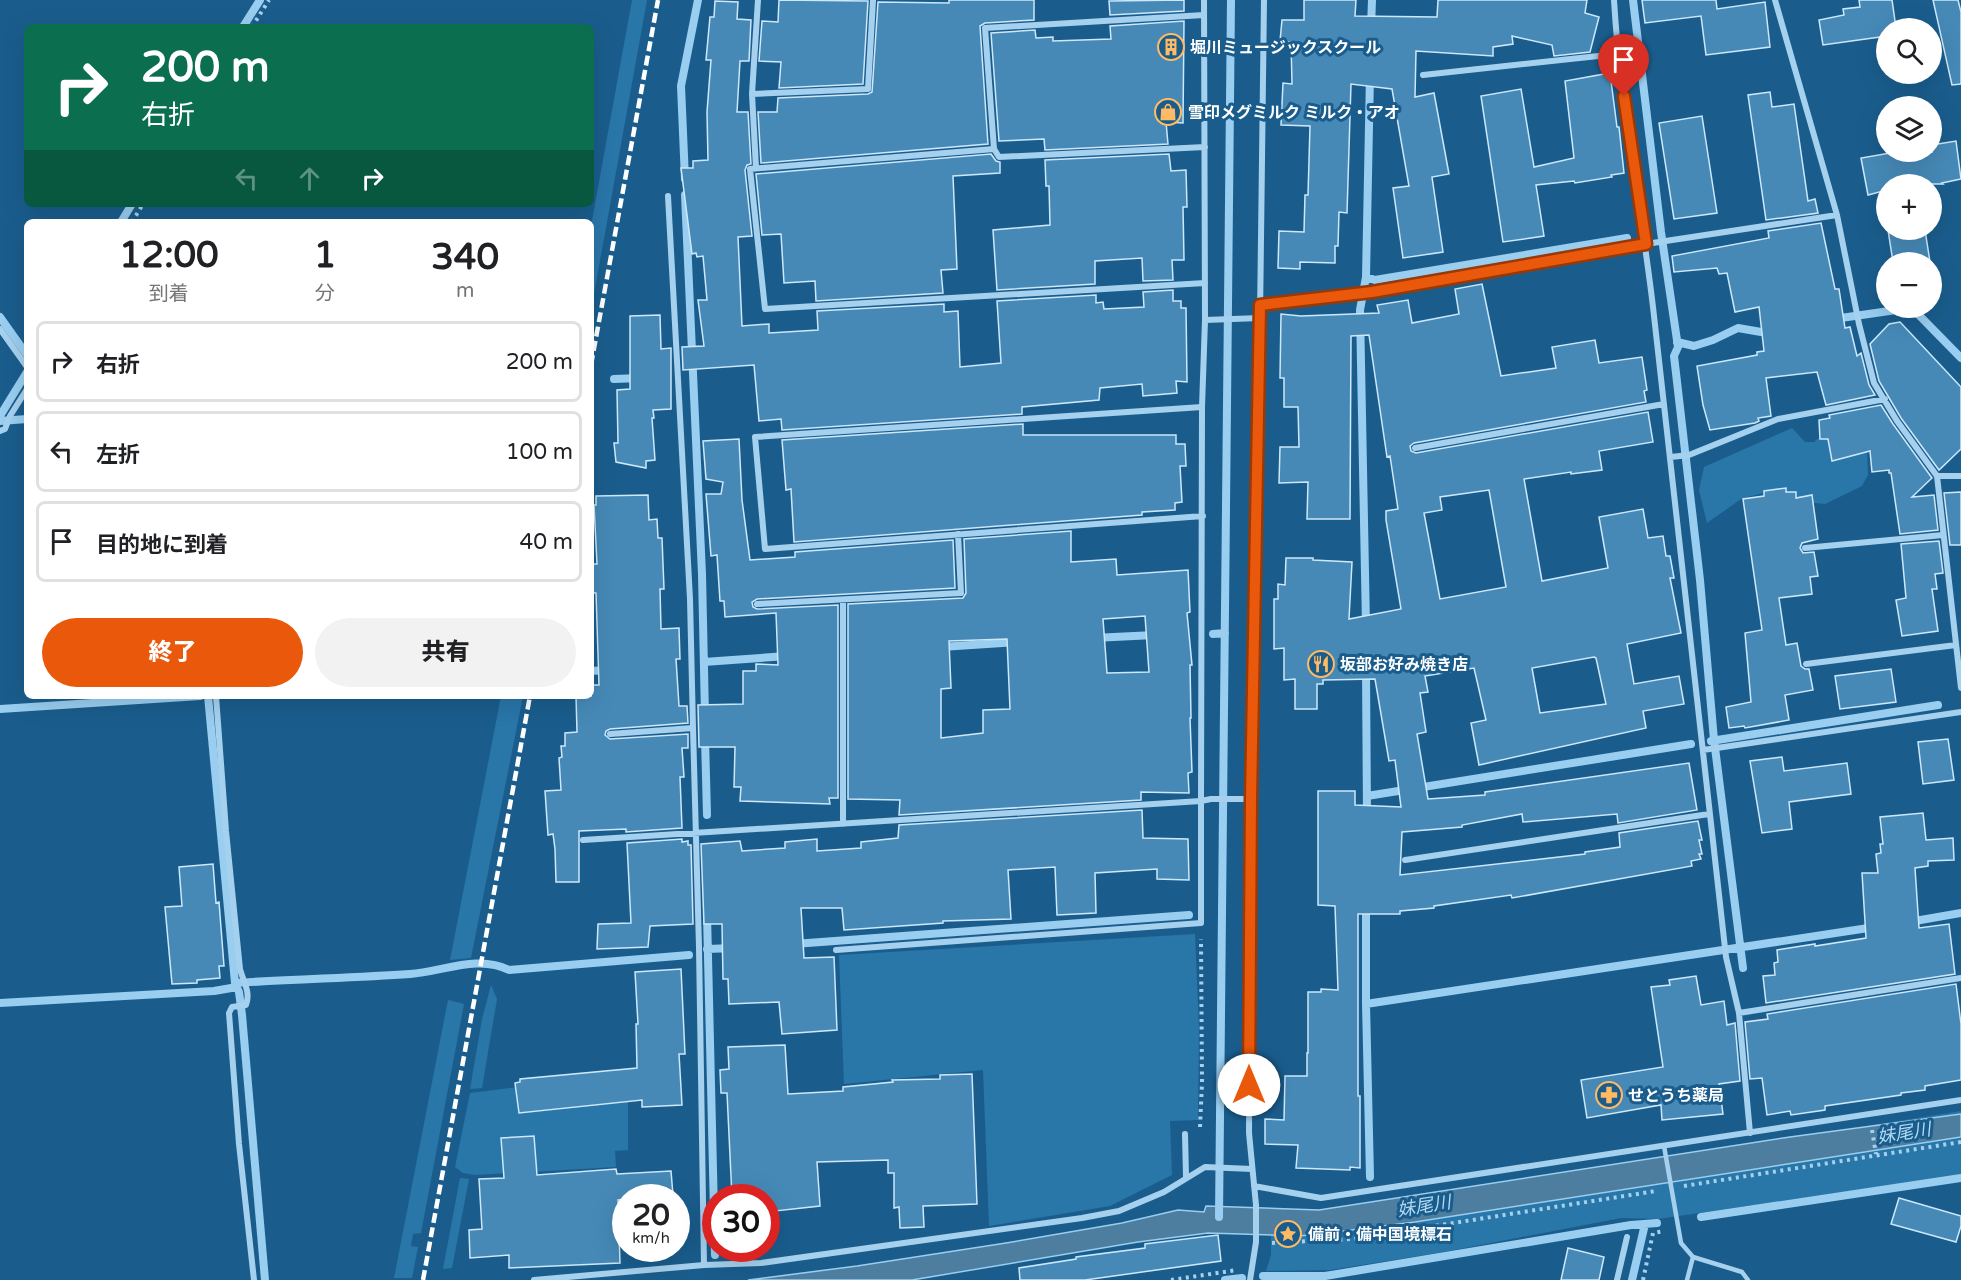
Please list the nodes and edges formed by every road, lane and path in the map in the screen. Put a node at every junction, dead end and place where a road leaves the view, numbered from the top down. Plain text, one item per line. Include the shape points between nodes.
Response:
1 (269, 0) edge
2 (758, 0) edge
3 (873, 0) edge
4 (1204, 0) edge
5 (1264, 0) edge
6 (1614, 0) edge
7 (1775, 0) edge
8 (1204, 15) junction
9 (254, 24) edge
10 (1617, 54) junction
11 (1423, 75) dead end
12 (752, 94) junction
13 (1205, 147) junction
14 (994, 149) junction
15 (756, 168) junction
16 (668, 196) dead end
17 (1837, 215) junction
18 (1646, 244) junction
19 (1205, 283) junction
20 (1260, 305) junction
21 (1260, 318) junction
22 (1205, 320) junction
23 (0, 329) edge
24 (24, 362) edge
25 (1885, 399) junction
26 (24, 400) edge
27 (1664, 404) junction
28 (1202, 407) junction
29 (0, 430) edge
30 (1415, 448) dead end
31 (1671, 457) junction
32 (1937, 476) junction
33 (1961, 476) edge
34 (1203, 516) junction
35 (958, 534) junction
36 (1943, 535) junction
37 (1805, 548) dead end
38 (843, 600) junction
39 (757, 604) dead end
40 (1958, 641) edge
41 (1806, 664) dead end
42 (1961, 688) edge
43 (216, 699) edge
44 (1961, 712) edge
45 (693, 728) junction
46 (610, 734) dead end
47 (1706, 750) junction
48 (1251, 799) junction
49 (1201, 801) junction
50 (1709, 814) junction
51 (843, 824) junction
52 (696, 833) junction
53 (583, 840) dead end
54 (1405, 860) dead end
55 (1200, 923) junction
56 (836, 950) dead end
57 (1961, 978) edge
58 (1739, 1013) junction
59 (1961, 1100) edge
60 (1870, 1122) dead end
61 (1750, 1133) junction
62 (1185, 1134) joint
63 (1961, 1142) edge
64 (1664, 1146) junction
65 (1876, 1153) junction
66 (1252, 1169) junction
67 (1186, 1178) junction
68 (1254, 1186) junction
69 (1671, 1188) junction
70 (1678, 1228) junction
71 (1627, 1237) dead end
72 (1256, 1242) junction
73 (1693, 1257) junction
74 (704, 1265) junction
75 (1252, 1267) junction
76 (254, 1280) edge
77 (534, 1280) edge
78 (1171, 1280) edge
79 (1250, 1280) edge
80 (1617, 1280) edge
81 (1642, 1280) edge
82 (1687, 1280) edge
83 (1748, 1280) edge

1 - 9 path
2 - 12 street
3 - 12 street via 868,89
4 - 8 street
5 - 20 street
6 - 10 street
7 - 17 street
8 - 13 street
8 - 14 street via 985,28
10 - 11 street
10 - 18 street
12 - 15 street
13 - 14 street via 999,157
13 - 19 street
14 - 15 street
15 - 19 street via 750,168 765,309
16 - 45 street via 690,599
17 - 18 street
17 - 25 street via 1874,383
18 - 20 street via 1372,292
18 - 27 street
19 - 22 street
20 - 21 street
21 - 22 street
21 - 48 street
22 - 28 street
23 - 24 street
25 - 31 street via 1778,419 1689,455
25 - 32 street
26 - 29 street via 5,429
27 - 30 street
27 - 31 street
28 - 34 street
28 - 35 street via 755,437 765,549
31 - 47 street
32 - 33 street
32 - 36 street
34 - 35 street
34 - 49 street
35 - 38 street via 962,593
36 - 37 street
36 - 40 street
38 - 39 street
38 - 51 street
40 - 41 street
40 - 42 street
43 - 76 street via 240,969 248,1000 229,1013
44 - 47 street
45 - 46 street
45 - 52 street
47 - 50 street
48 - 49 street
48 - 66 street
49 - 51 street
49 - 55 street
50 - 54 street
50 - 58 street via 1726,957
51 - 52 street
52 - 53 street
52 - 74 street
55 - 56 street
55 - 62 path via 1200,1134
57 - 58 street
58 - 61 street
59 - 61 street
60 - 65 path
61 - 64 street
62 - 67 street
63 - 65 path
64 - 68 street via 1321,1198
64 - 69 lane
65 - 69 path
66 - 67 street via 1205,1167
66 - 68 street
67 - 74 street via 1119,1211 761,1263
68 - 72 street
69 - 70 lane
69 - 72 path via 1352,1239
70 - 73 lane via 1681,1242
70 - 81 path via 1653,1233
71 - 80 street
72 - 75 street
73 - 82 lane
73 - 83 lane via 1742,1272
74 - 77 street
75 - 78 path
75 - 79 street

